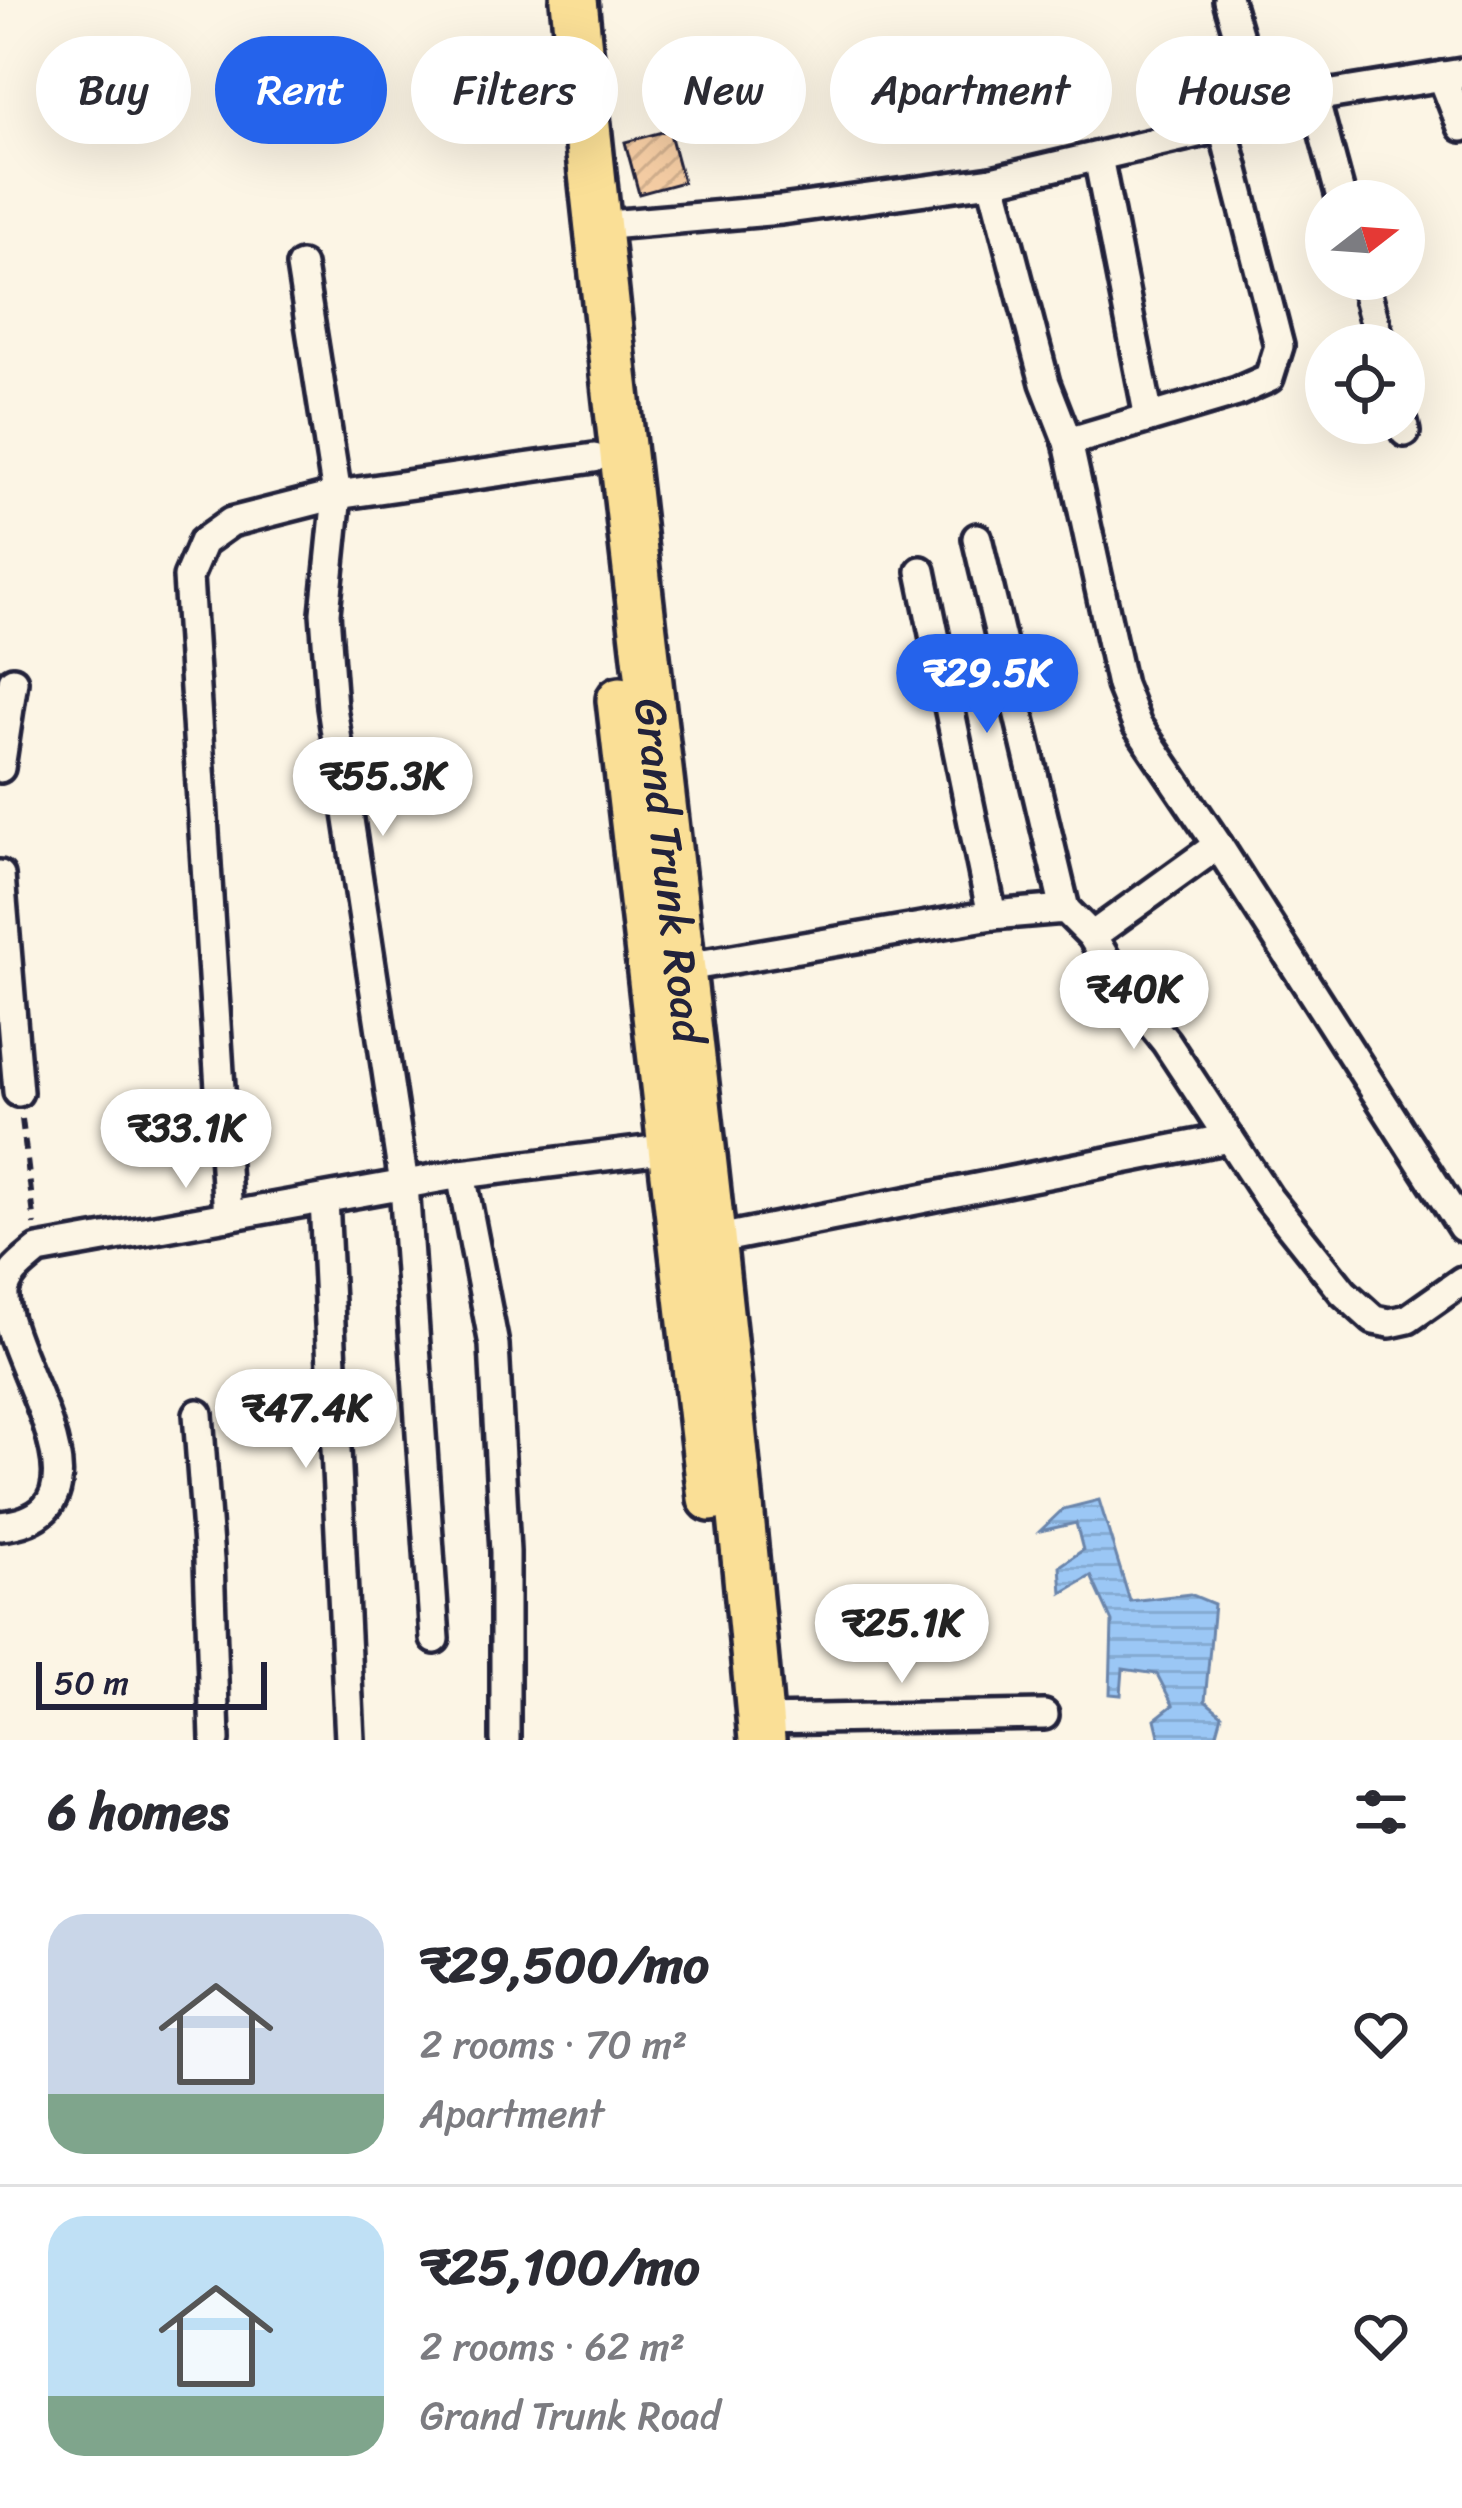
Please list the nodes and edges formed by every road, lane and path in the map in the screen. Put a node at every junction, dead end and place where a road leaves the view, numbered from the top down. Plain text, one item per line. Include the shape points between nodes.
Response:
1 (550, 0) edge
2 (574, 0) edge
3 (1228, 0) edge
4 (1239, 36) edge
5 (1452, 74) edge
6 (1333, 94) edge
7 (1462, 128) edge
8 (1152, 144) edge
9 (1227, 144) edge
10 (1327, 144) edge
11 (1098, 157) junction
12 (1336, 180) edge
13 (992, 181) junction
14 (597, 226) junction
15 (301, 266) dead end
16 (1150, 418) junction
17 (1069, 442) junction
18 (594, 458) junction
19 (338, 495) junction
20 (977, 538) dead end
21 (921, 571) dead end
22 (13, 681) dead end
23 (0, 768) edge
24 (1219, 845) junction
25 (0, 874) edge
26 (1065, 909) junction
27 (992, 915) junction
28 (1092, 936) junction
29 (680, 968) junction
30 (19, 1092) joint
31 (1229, 1138) junction
32 (670, 1148) junction
33 (461, 1174) junction
34 (404, 1184) junction
35 (324, 1199) junction
36 (227, 1216) junction
37 (1462, 1227) edge
38 (713, 1240) junction
39 (38, 1250) junction
40 (1462, 1281) edge
41 (198, 1414) dead end
42 (0, 1526) edge
43 (435, 1639) dead end
44 (1044, 1715) dead end
45 (753, 1733) edge
46 (214, 1740) edge
47 (350, 1740) edge
48 (505, 1740) edge

1 - 18 main road, Grand Trunk Road
2 - 14 main road, Grand Trunk Road
3 - 4 street
5 - 6 street
5 - 7 street
8 - 11 street
9 - 16 street via 1280,346 1269,378
10 - 12 street
11 - 13 street
11 - 16 street
13 - 14 street
13 - 17 street via 1045,383
14 - 29 main road, Grand Trunk Road
15 - 19 street
16 - 17 street
17 - 24 street via 1120,685 1136,725
18 - 19 street
18 - 32 main road, Grand Trunk Road
19 - 34 street via 325,613 332,707
19 - 36 street via 231,522 203,542 188,577
20 - 26 street
21 - 27 street
22 - 23 street
24 - 28 street
24 - 37 street
25 - 30 street
26 - 27 street
26 - 28 street
27 - 29 street
28 - 31 street
29 - 38 main road, Grand Trunk Road
30 - 39 path
31 - 38 street
31 - 40 street via 1314,1258 1374,1320 1408,1319
32 - 33 street
32 - 45 main road, Grand Trunk Road
33 - 34 street
33 - 48 street via 494,1345
34 - 35 street
34 - 43 street
35 - 36 street
35 - 47 street
36 - 39 street
38 - 45 main road, Grand Trunk Road via 734,1417
39 - 42 street via 11,1273 2,1296 56,1471 48,1506 27,1524
41 - 46 street
44 - 45 street

